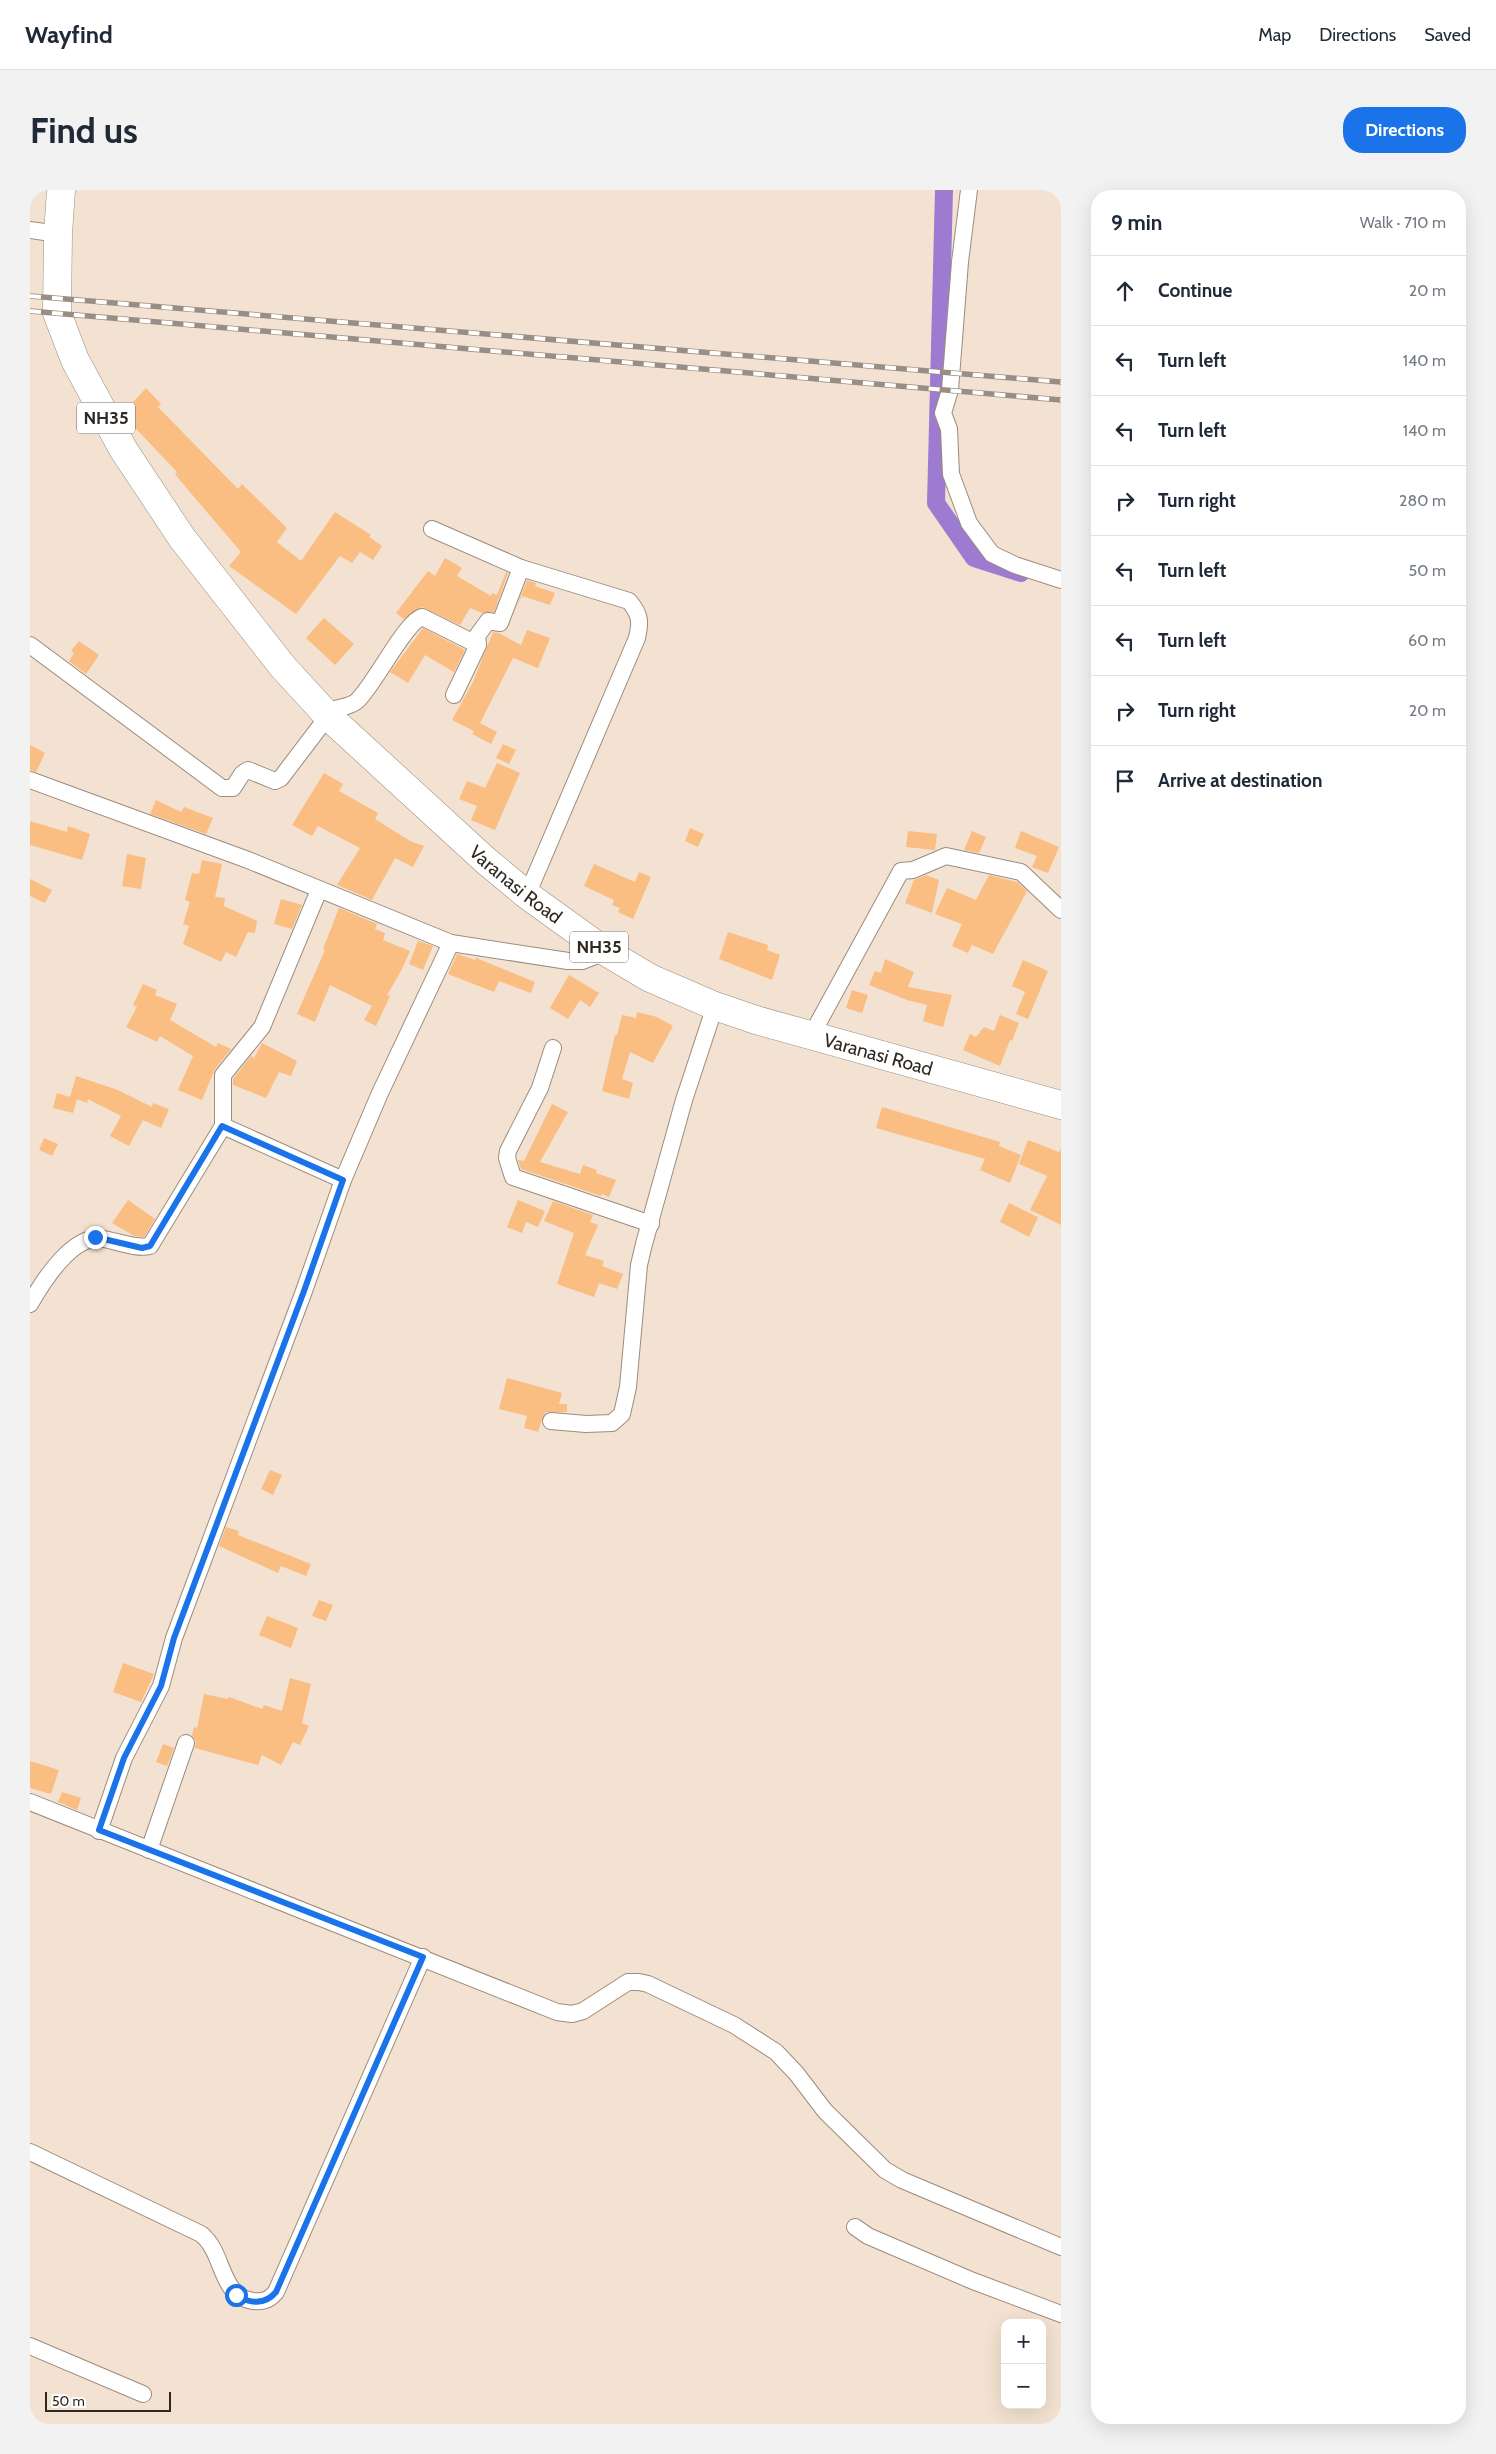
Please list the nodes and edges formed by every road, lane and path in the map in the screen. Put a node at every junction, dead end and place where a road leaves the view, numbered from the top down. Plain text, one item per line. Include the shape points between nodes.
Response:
1 (61, 190) edge
2 (968, 190) edge
3 (30, 230) edge
4 (58, 234) junction
5 (432, 529) dead end
6 (521, 568) junction
7 (1061, 580) edge
8 (30, 645) edge
9 (478, 645) junction
10 (454, 694) dead end
11 (326, 714) junction
12 (30, 780) edge
13 (319, 890) junction
14 (527, 895) junction
15 (1061, 910) edge
16 (451, 942) junction
17 (606, 952) junction
18 (715, 1006) junction
19 (811, 1036) junction
20 (553, 1048) dead end
21 (1061, 1105) edge
22 (222, 1126) junction
23 (343, 1180) junction
24 (651, 1224) junction
25 (30, 1304) edge
26 (551, 1421) dead end
27 (186, 1743) dead end
28 (30, 1802) edge
29 (99, 1830) junction
30 (149, 1850) junction
31 (423, 1957) junction
32 (30, 2152) edge
33 (855, 2227) dead end
34 (1061, 2247) edge
35 (1061, 2314) edge
36 (30, 2346) edge
37 (143, 2394) dead end

1 - 4 highway, NH35
2 - 7 street via 950,390 944,407 949,430 951,474 969,523 992,554
3 - 4 street
4 - 11 highway, Varanasi Road / NH35 via 57,313 75,360 112,429 182,538 283,667
5 - 6 street
6 - 9 street via 500,624 488,621 477,636
6 - 14 street via 629,601 638,612 640,626
8 - 11 street via 222,788 233,788 248,770 275,781 281,778
9 - 10 street
9 - 11 street via 422,616 415,618 381,671 355,702
11 - 14 highway, Varanasi Road / NH35 via 484,860
12 - 13 street via 248,860
13 - 16 street
13 - 22 street via 262,1027 223,1075
14 - 17 highway, Varanasi Road / NH35
15 - 19 street via 1021,872 946,856 913,870 901,871
16 - 17 street via 568,961 587,960
16 - 23 street
17 - 18 highway, Varanasi Road / NH35 via 650,978
18 - 19 highway, Varanasi Road / NH35
18 - 24 street via 684,1100
19 - 21 highway, Varanasi Road / NH35
20 - 24 street via 540,1088 508,1151 513,1177
22 - 23 street
22 - 25 street via 150,1246 142,1248 102,1238 76,1244 41,1285
23 - 29 street via 174,1638 161,1686 124,1758
24 - 26 street via 639,1264 628,1387 622,1414 612,1424
27 - 30 street
28 - 29 street
29 - 30 street
30 - 31 street
31 - 32 street via 276,2292 262,2302 244,2300 230,2289 210,2241 201,2234
31 - 34 street via 564,2013 583,2011 628,1982 648,1984 734,2025 776,2052 825,2110 885,2170
33 - 35 street via 868,2236 973,2281
36 - 37 street

